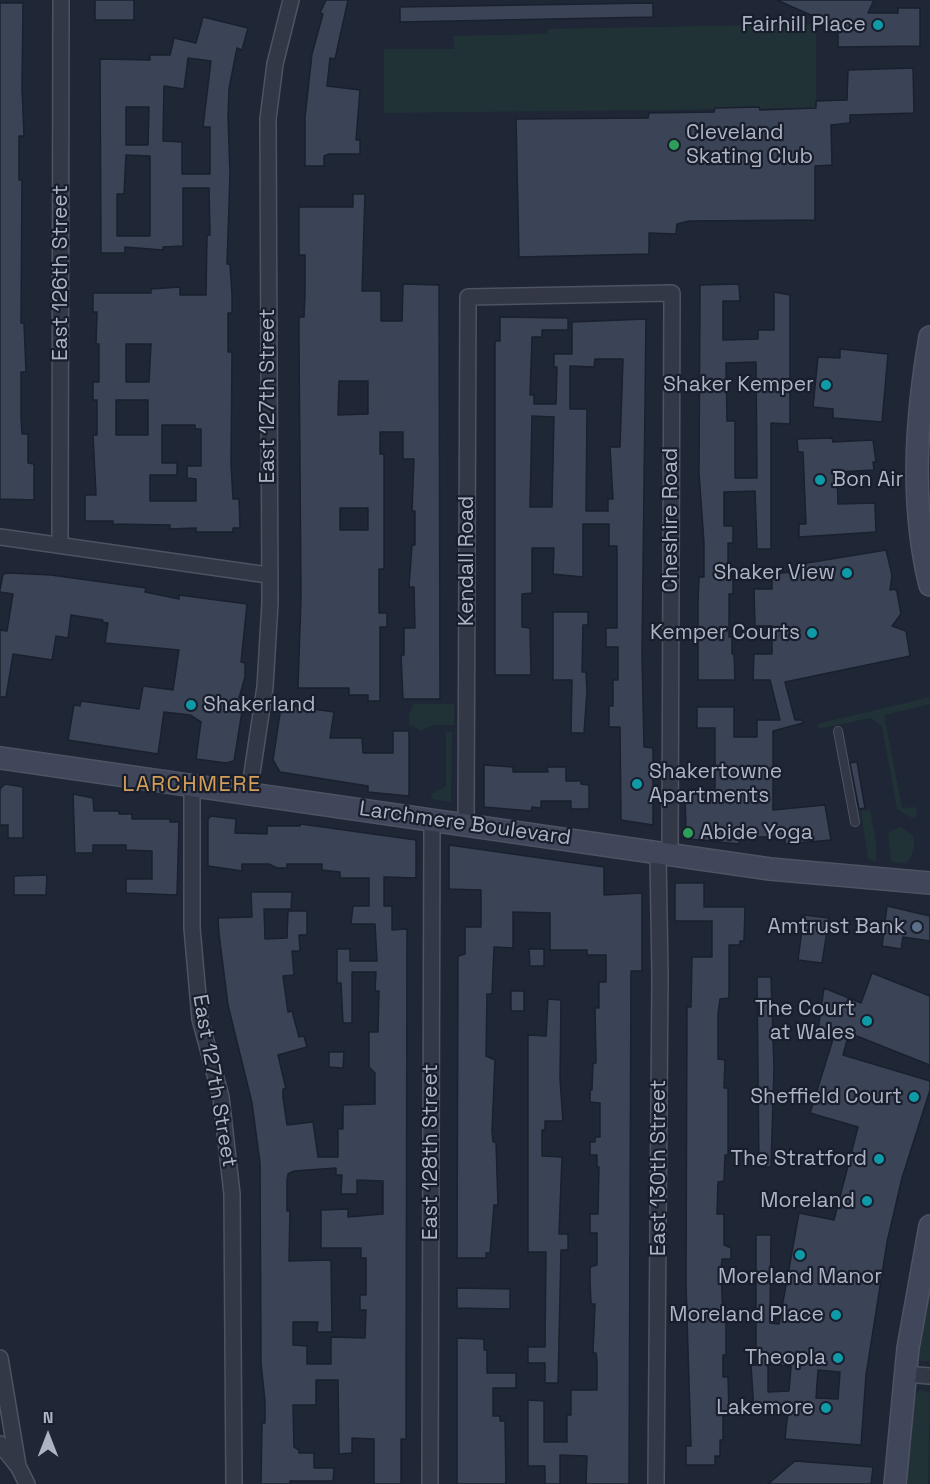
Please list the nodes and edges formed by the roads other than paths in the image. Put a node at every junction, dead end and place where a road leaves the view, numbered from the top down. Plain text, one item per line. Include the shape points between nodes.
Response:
1 (61, 0) edge
2 (291, 0) edge
3 (672, 293) joint
4 (930, 337) edge
5 (0, 537) edge
6 (60, 545) junction
7 (268, 575) junction
8 (930, 585) edge
9 (838, 730) dead end
10 (0, 758) edge
11 (192, 785) junction
12 (249, 793) junction
13 (432, 819) junction
14 (855, 822) dead end
15 (466, 824) junction
16 (664, 854) junction
17 (930, 882) edge
18 (930, 1226) edge
19 (0, 1358) edge
20 (905, 1374) junction
21 (930, 1376) edge
22 (1, 1378) edge
23 (0, 1444) edge
24 (19, 1467) junction
25 (27, 1484) edge
26 (234, 1484) edge
27 (430, 1484) edge
28 (657, 1484) edge
29 (895, 1484) edge

1 - 6 street, East 126th Street
2 - 7 street, East 127th Street via 275,64 268,119
3 - 15 street, Kendall Road via 468,297
3 - 16 street, Cheshire Road
4 - 8 main road via 917,459
5 - 6 street
6 - 7 street
7 - 12 street, East 127th Street via 265,687
9 - 14 lane
10 - 11 main road, Larchmere Boulevard
11 - 12 main road, Larchmere Boulevard
11 - 26 street, East 127th Street via 196,986 200,1019 221,1097 232,1194
12 - 13 main road, Larchmere Boulevard
13 - 15 main road, Larchmere Boulevard
13 - 27 street, East 128th Street
15 - 16 main road, Larchmere Boulevard
16 - 17 main road, Larchmere Boulevard via 770,869
16 - 28 street, East 130th Street
18 - 20 main road
19 - 22 street
20 - 21 street
20 - 29 main road
22 - 24 street
23 - 24 street
24 - 25 street

